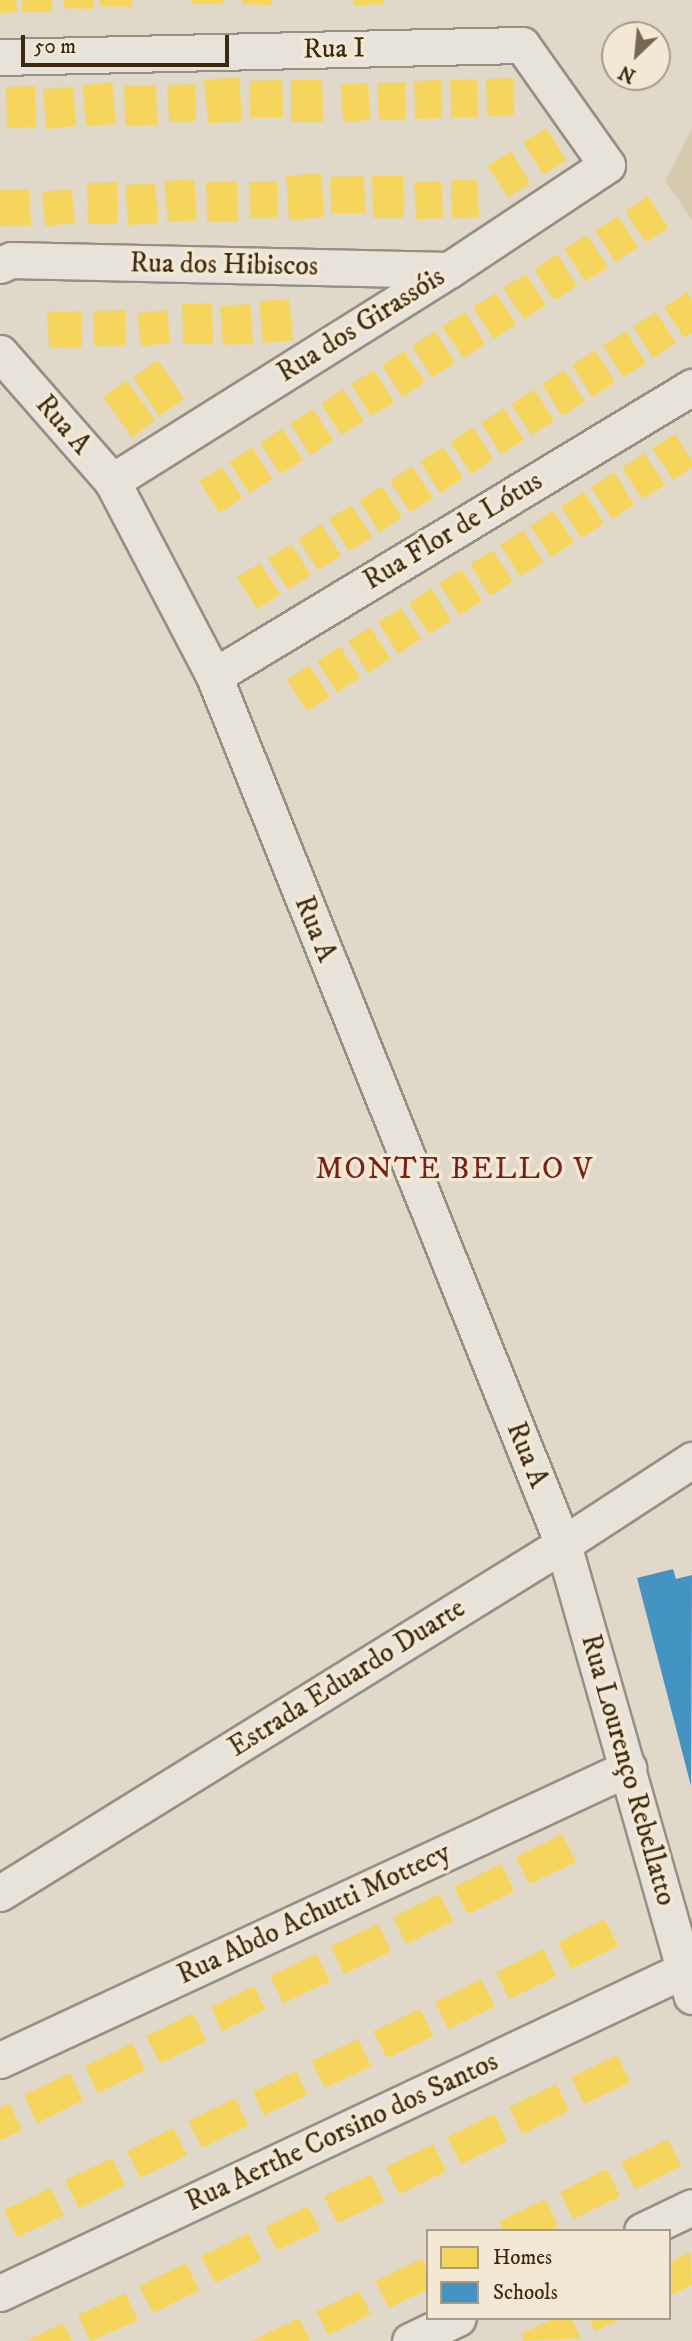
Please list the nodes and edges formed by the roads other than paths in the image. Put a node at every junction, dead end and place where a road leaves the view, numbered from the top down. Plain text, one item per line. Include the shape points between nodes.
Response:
1 (0, 57) edge
2 (607, 165) joint
3 (0, 265) edge
4 (449, 270) junction
5 (0, 353) edge
6 (692, 387) edge
7 (112, 481) junction
8 (214, 676) junction
9 (692, 1460) edge
10 (563, 1544) junction
11 (628, 1768) junction
12 (0, 1893) edge
13 (688, 1983) edge
14 (0, 2060) edge
15 (692, 2207) edge
16 (646, 2229) edge
17 (0, 2293) edge
18 (454, 2320) edge
19 (410, 2341) edge

1 - 2 street, Rua I via 522,45
2 - 4 street, Rua dos Girassóis
3 - 4 street, Rua dos Hibiscos via 11,260
4 - 7 street, Rua dos Girassóis
5 - 7 street, Rua A
6 - 8 street, Rua Flor de Lótus
7 - 8 street, Rua A
8 - 10 street, Rua A
9 - 10 street, Estrada Eduardo Duarte
10 - 11 street, Rua Lourenço Rebellatto
10 - 12 street, Estrada Eduardo Duarte
11 - 13 street, Rua Lourenço Rebellatto
11 - 14 street, Rua Abdo Achutti Mottecy
13 - 17 street, Rua Aerthe Corsino dos Santos
15 - 16 street
18 - 19 street

